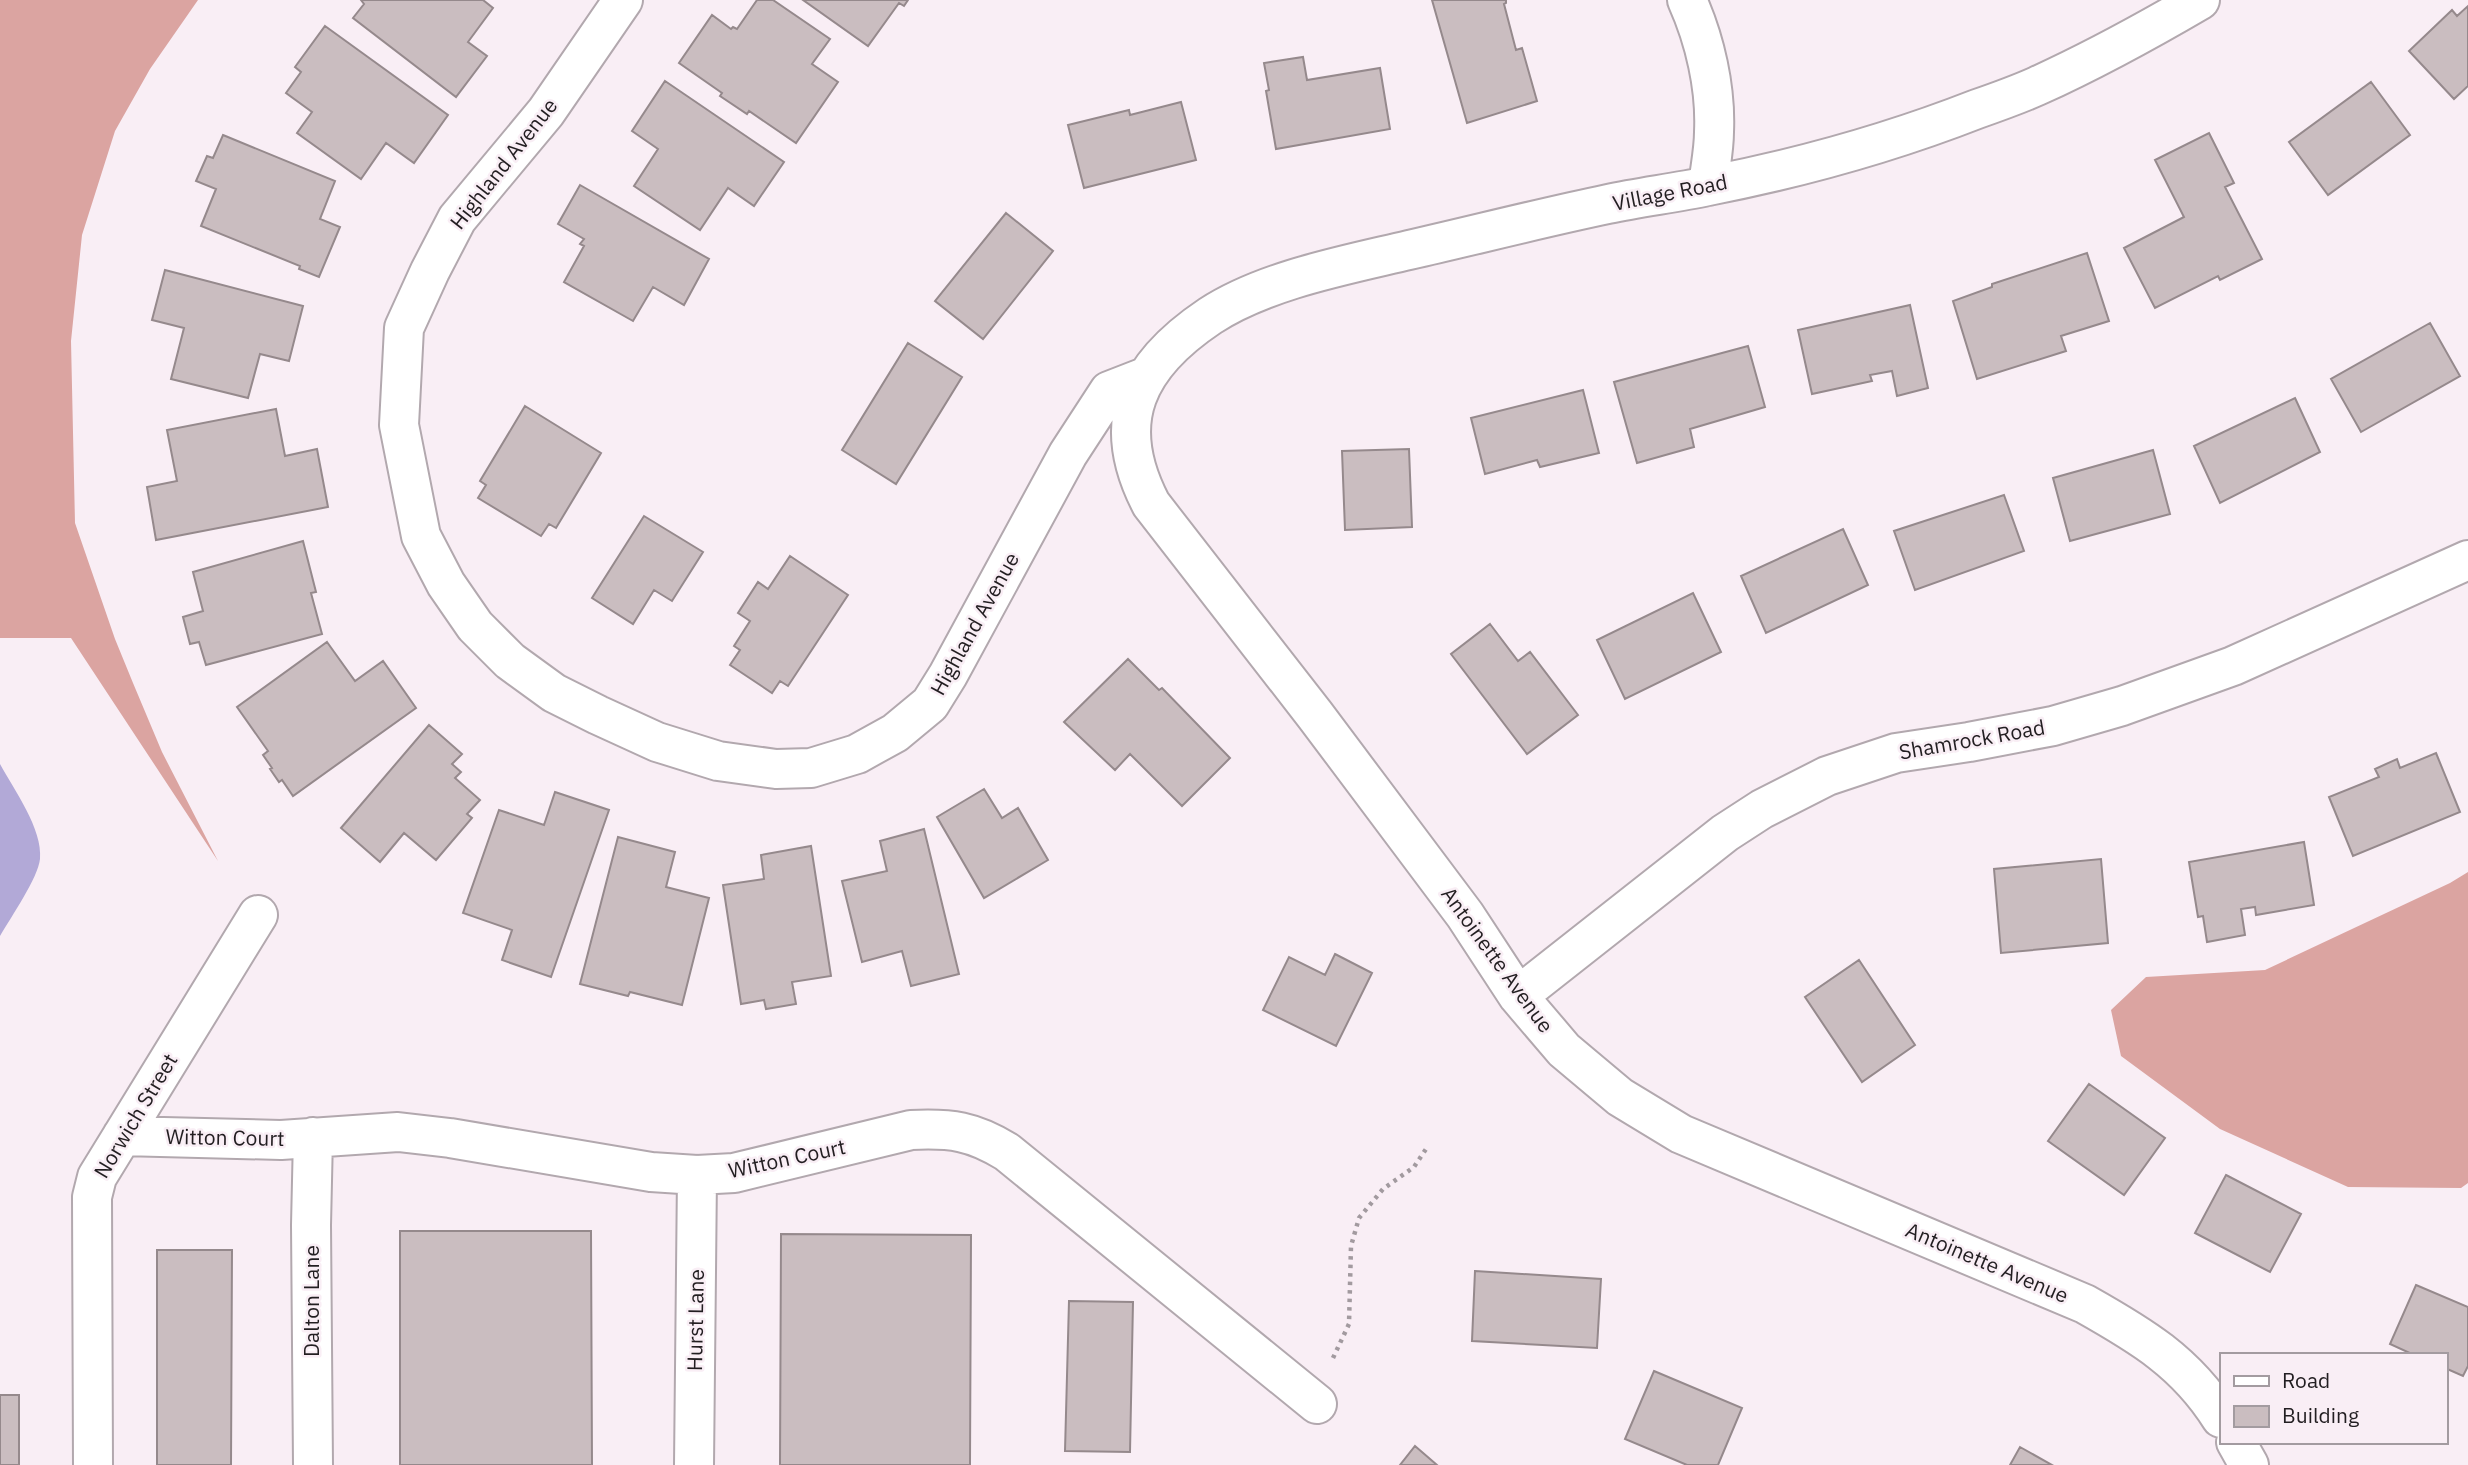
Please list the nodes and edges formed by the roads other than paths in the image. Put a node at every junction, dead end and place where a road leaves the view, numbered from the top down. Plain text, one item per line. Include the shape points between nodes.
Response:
1 (623, 0) edge
2 (1687, 0) edge
3 (2200, 0) edge
4 (1709, 186) junction
5 (1145, 377) junction
6 (2468, 560) edge
7 (258, 915) dead end
8 (1518, 996) junction
9 (122, 1136) junction
10 (313, 1137) junction
11 (697, 1175) junction
12 (1317, 1404) dead end
13 (2220, 1417) edge
14 (2237, 1444) edge
15 (93, 1465) edge
16 (313, 1465) edge
17 (694, 1465) edge
18 (2249, 1465) edge

1 - 5 street, Highland Avenue via 546,112 457,219 404,328 399,425 421,536 475,626 510,661 598,715 657,742 718,761 776,769 811,768 857,754 895,733 930,704 1068,454 1109,391
2 - 4 street via 1710,75 1714,131
3 - 4 street, Village Road via 2035,87 1926,129 1789,169
4 - 5 street, Village Road via 1582,210 1259,290 1210,316 1163,354
5 - 8 street, Antoinette Avenue via 1132,412 1130,441 1137,477 1151,503 1448,893
6 - 8 street, Shamrock Road via 2233,666 2122,706 2053,726 1896,753 1827,776 1725,833
7 - 9 street, Norwich Street
8 - 13 street, Antoinette Avenue via 1564,1050 1620,1097 1681,1134 2085,1304 2177,1363
9 - 10 street, Witton Court
9 - 15 street, Norwich Street via 97,1177 92,1196
10 - 11 street, Witton Court via 398,1132 651,1172
10 - 16 street, Dalton Lane
11 - 12 street, Witton Court via 745,1171 911,1130 964,1131 986,1139 1042,1179
11 - 17 street, Hurst Lane
14 - 18 street

